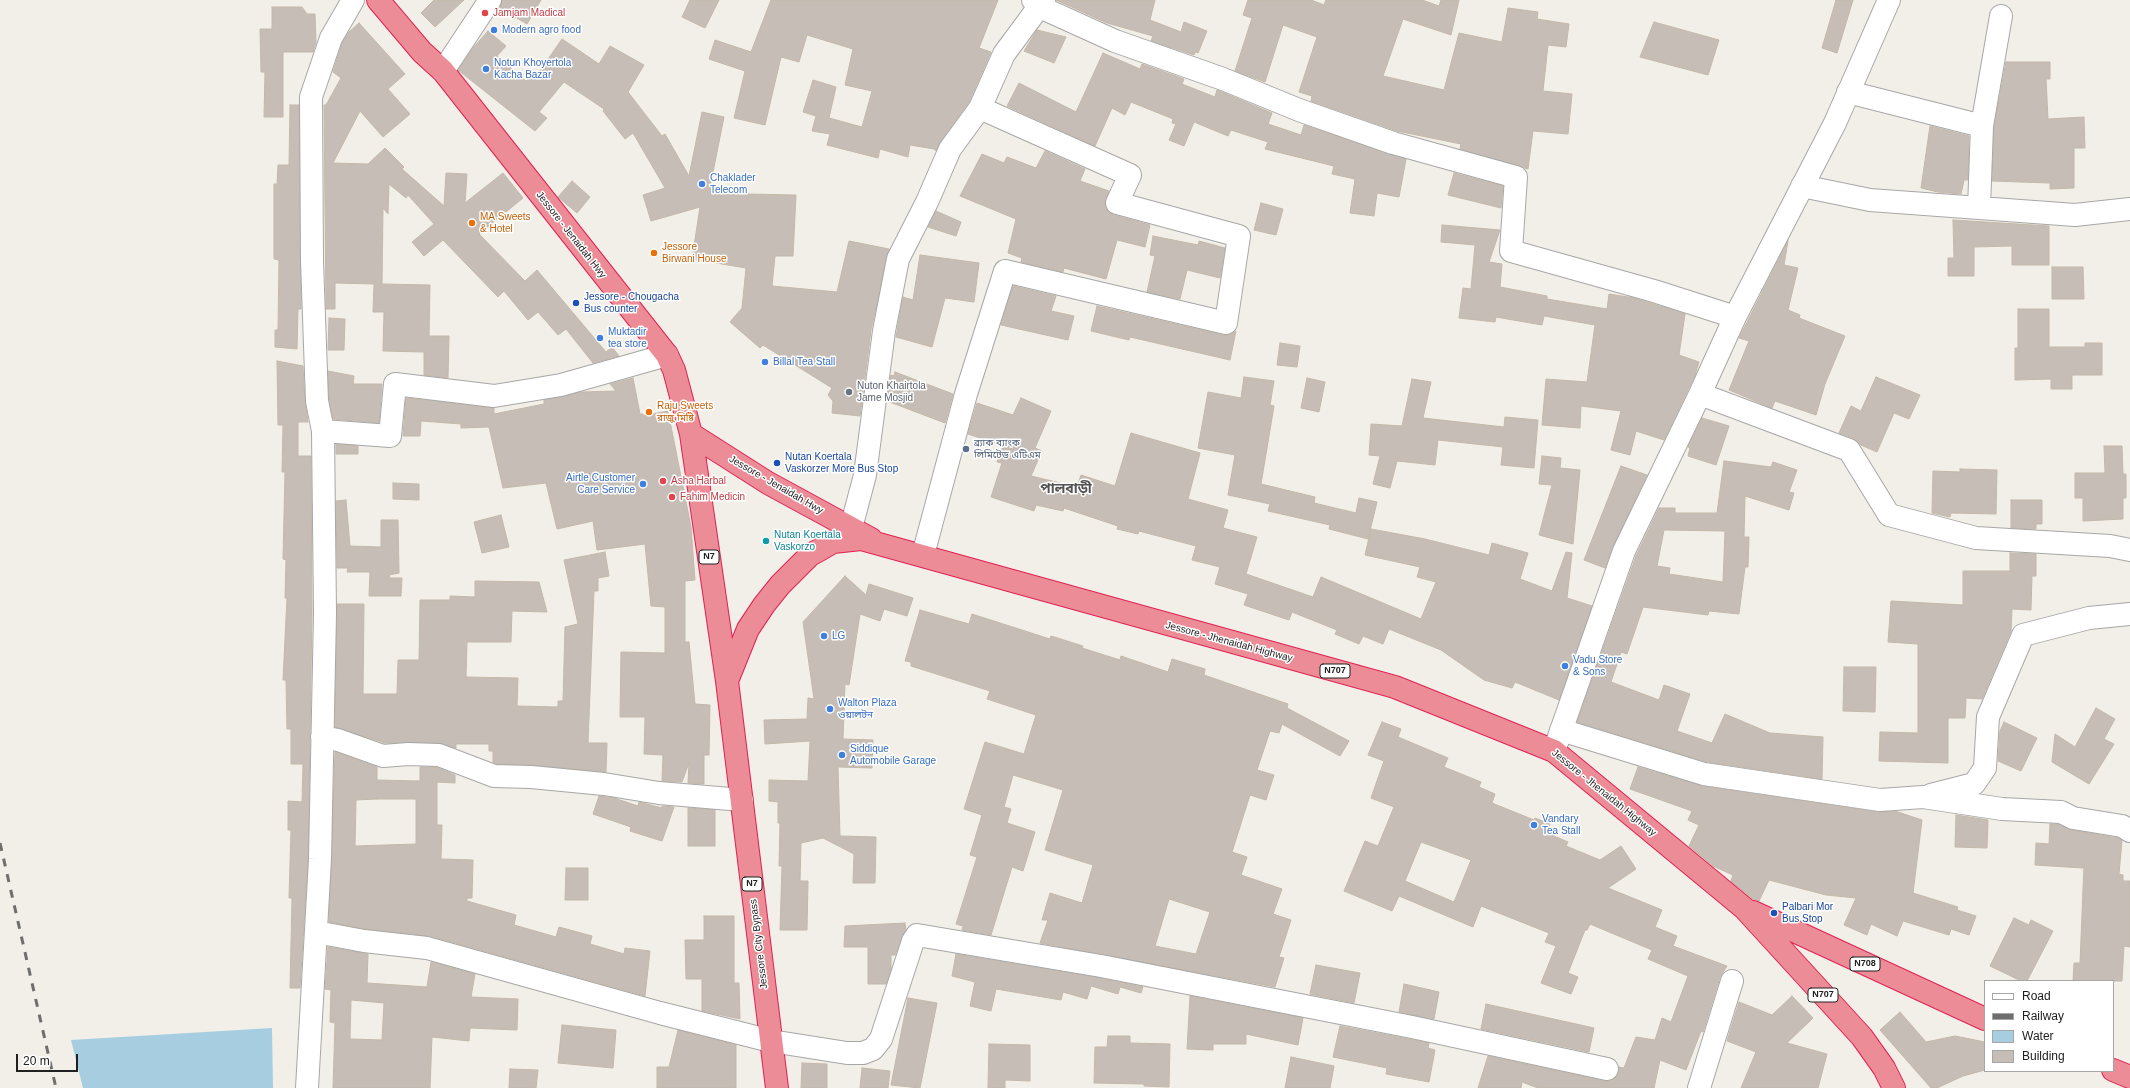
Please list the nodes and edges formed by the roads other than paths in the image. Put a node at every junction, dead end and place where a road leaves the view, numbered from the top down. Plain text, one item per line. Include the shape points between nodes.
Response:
1 (353, 0) edge
2 (378, 0) edge
3 (490, 0) edge
4 (1889, 0) edge
5 (1039, 2) edge
6 (2001, 16) dead end
7 (443, 71) junction
8 (1848, 92) junction
9 (980, 108) junction
10 (1982, 126) junction
11 (1802, 186) junction
12 (1979, 208) junction
13 (2130, 210) edge
14 (1735, 318) junction
15 (667, 355) junction
16 (1700, 394) junction
17 (323, 431) junction
18 (691, 434) junction
19 (851, 528) junction
20 (873, 541) junction
21 (2130, 550) edge
22 (923, 555) junction
23 (2130, 614) edge
24 (727, 681) junction
25 (1562, 730) junction
26 (322, 737) junction
27 (1554, 751) junction
28 (1922, 797) junction
29 (742, 800) junction
30 (2130, 831) edge
31 (1744, 908) junction
32 (316, 932) junction
33 (1732, 981) dead end
34 (1984, 1019) edge
35 (771, 1041) junction
36 (2114, 1070) edge
37 (1606, 1071) edge
38 (2130, 1077) edge
39 (307, 1088) edge
40 (777, 1088) edge
41 (1699, 1088) edge
42 (1894, 1088) edge

1 - 17 street via 331,38 311,97 312,261 317,401
2 - 7 highway, Jessore - Jenaidah Hwy / N7 via 422,52
3 - 7 street
4 - 8 street
5 - 9 street via 1004,54
5 - 14 street via 1115,41 1223,79 1299,110 1393,143 1516,177 1511,251 1654,291
6 - 10 street
7 - 15 highway, Jessore - Jenaidah Hwy / N7
8 - 10 street
8 - 11 street
9 - 19 street via 950,149 898,259 884,331 865,475
9 - 22 street via 1130,175 1117,203 1239,236 1226,323 1005,271 966,394
10 - 12 street
11 - 12 street via 1870,200
11 - 14 street
12 - 13 street via 2075,215
14 - 16 street
15 - 17 street via 561,385 494,396 395,384 390,436
15 - 18 highway, Jessore - Jenaidah Hwy / N7 via 674,370
16 - 21 street via 1849,450 1889,515 1976,538 2110,546
16 - 25 street via 1624,551
17 - 26 street via 325,613
18 - 19 highway, Jessore - Jenaidah Hwy via 768,483
18 - 24 highway, N7
19 - 20 highway, Jessore - Jenaidah Hwy
20 - 22 highway, Jessore - Jhenaidah Highway / N707
20 - 24 highway, Jessore - Jhenaidah Highway / N7 via 861,538 833,542 810,555 780,585 756,615
22 - 27 highway, Jessore - Jhenaidah Highway / N707 via 1395,688
23 - 28 street via 2089,618 2023,635 1988,717 1985,768 1974,784
24 - 29 highway, Jessore City Bypass / N7
25 - 27 street
25 - 28 street via 1704,774 1880,800
26 - 29 street via 383,756 439,755 494,776 604,784 659,793
26 - 32 street
27 - 31 highway, Jessore - Jhenaidah Highway / N707
28 - 30 street via 2002,809 2061,812 2073,818 2122,826
29 - 35 highway, Jessore City Bypass / N7
31 - 34 highway, N708
31 - 42 highway, N707 via 1862,1037 1884,1068
32 - 35 street via 364,941 427,948
32 - 39 street
33 - 41 street
35 - 37 street via 847,1053 863,1053 873,1048 880,1039 917,935 1101,966 1412,1027
35 - 40 highway, Jessore City Bypass / N7
36 - 38 highway

